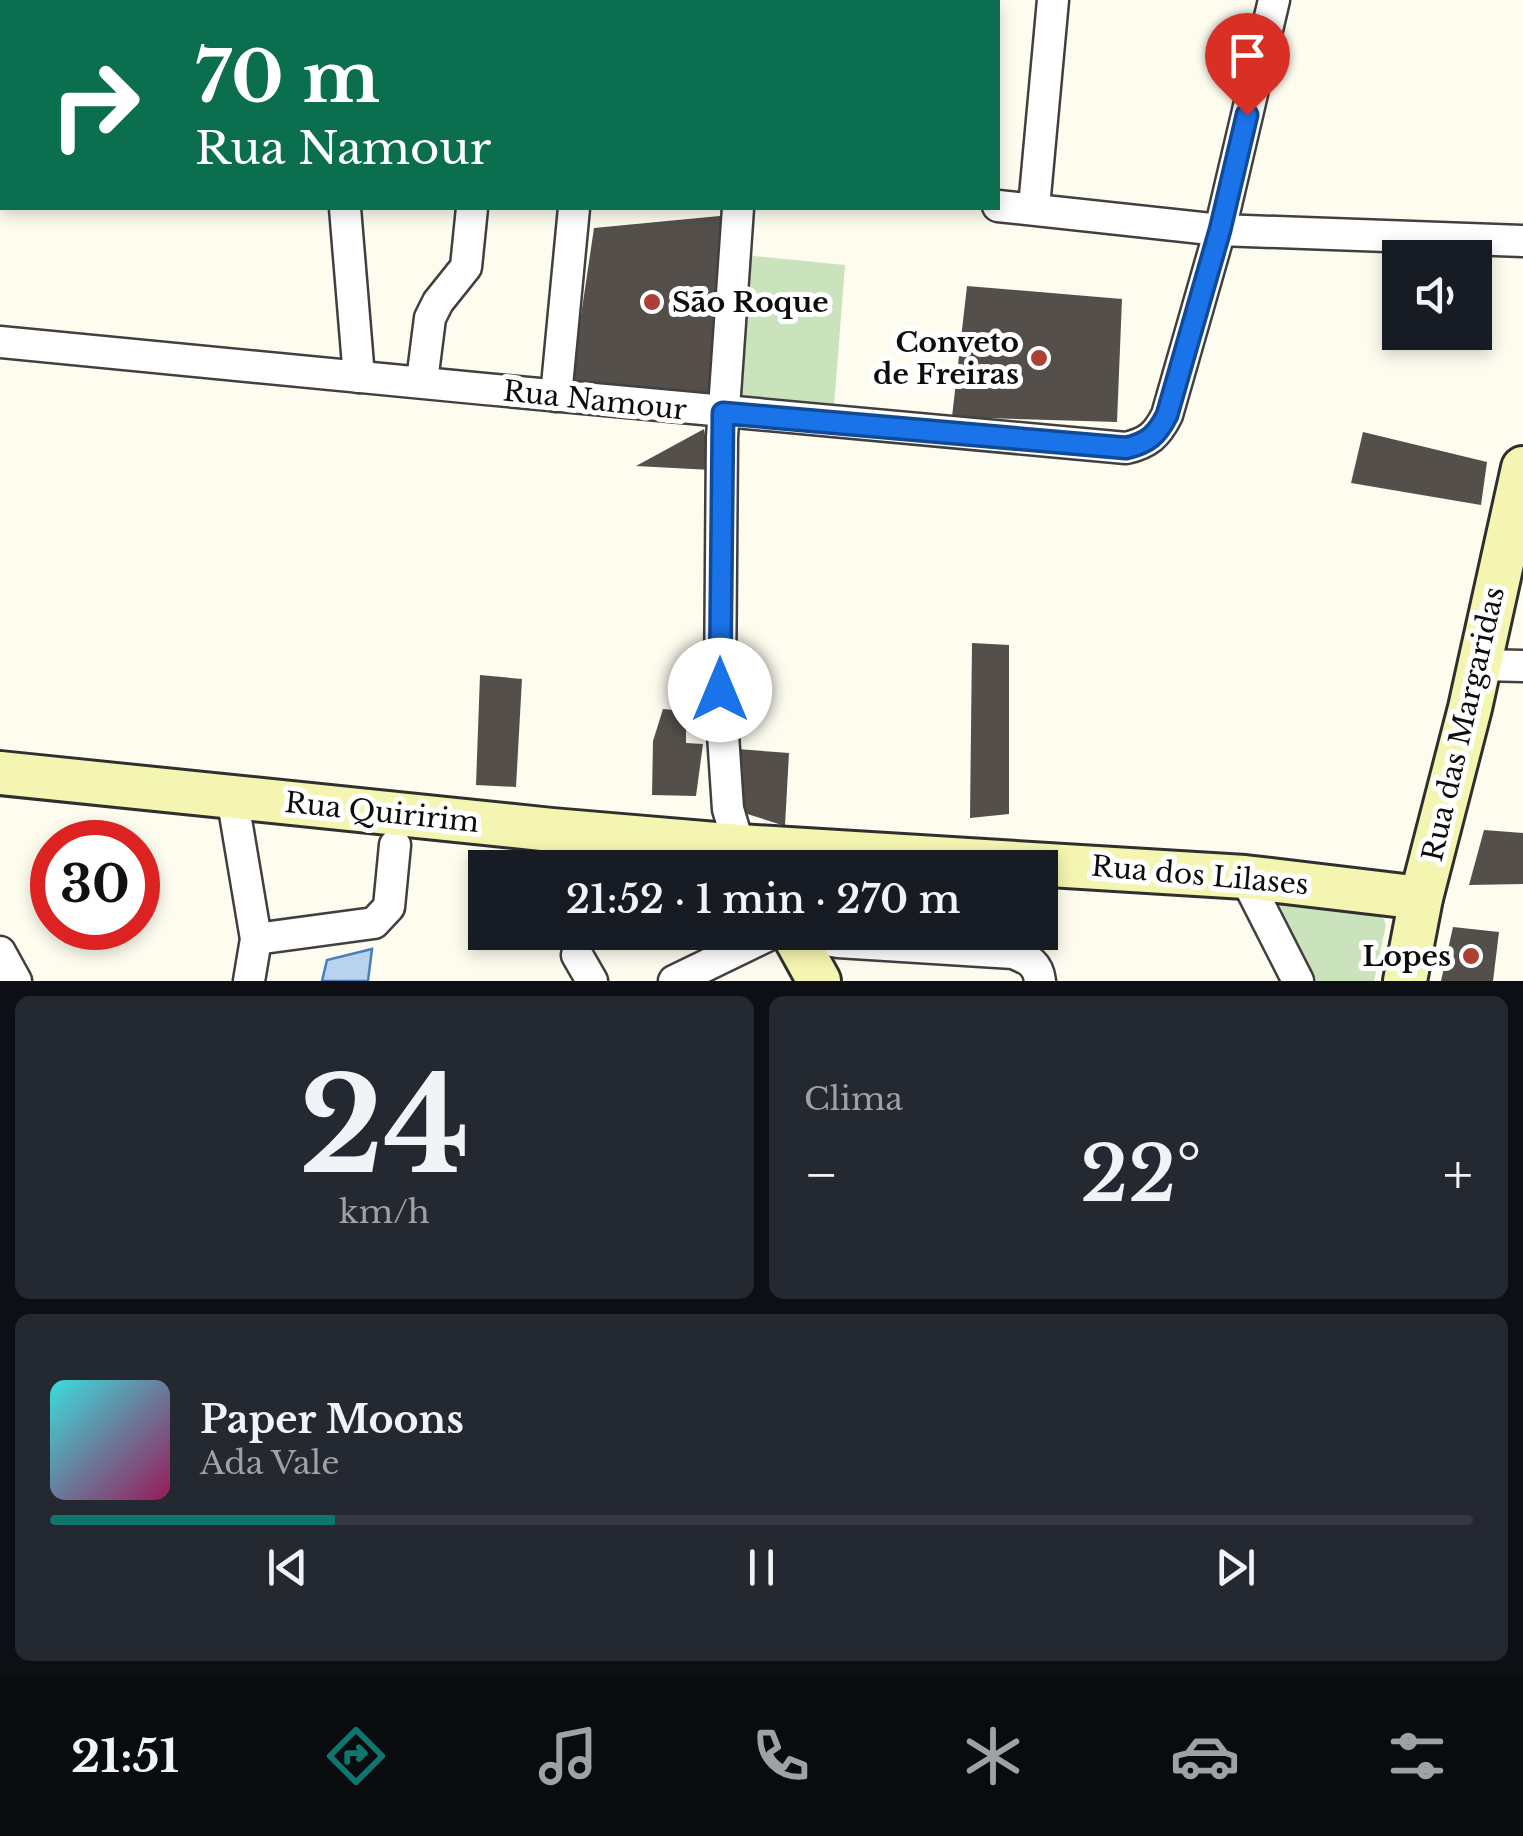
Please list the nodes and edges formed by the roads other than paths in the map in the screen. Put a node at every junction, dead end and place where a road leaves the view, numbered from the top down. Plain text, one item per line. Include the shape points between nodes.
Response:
1 (1053, 0) edge
2 (1274, 0) edge
3 (1000, 206) edge
4 (1034, 207) junction
5 (345, 210) edge
6 (472, 210) edge
7 (574, 210) edge
8 (738, 210) edge
9 (1220, 230) junction
10 (1523, 241) edge
11 (0, 342) edge
12 (359, 377) junction
13 (422, 381) junction
14 (556, 396) junction
15 (723, 413) junction
16 (1523, 468) edge
17 (1479, 665) junction
18 (1523, 666) edge
19 (0, 773) edge
20 (232, 796) junction
21 (395, 845) dead end
22 (687, 850) edge
23 (743, 850) edge
24 (1058, 870) edge
25 (1244, 877) junction
26 (1422, 898) junction
27 (256, 939) junction
28 (747, 950) edge
29 (798, 950) edge
30 (965, 950) edge
31 (0, 952) edge
32 (16, 981) edge
33 (250, 981) edge
34 (674, 981) edge
35 (819, 981) edge
36 (1040, 981) edge
37 (1298, 981) edge
38 (1405, 981) edge

1 - 4 street
2 - 9 street, Rua Namour
3 - 4 street
4 - 9 street
5 - 12 street
6 - 13 street via 466,267 430,318
7 - 14 street
8 - 15 street
9 - 10 street
9 - 15 street, Rua Namour via 1167,415 1158,434 1142,444 1126,448
11 - 12 street, Rua Namour
12 - 13 street, Rua Namour
13 - 14 street, Rua Namour
14 - 15 street, Rua Namour
15 - 23 street via 722,749 728,809
16 - 17 street, Rua das Margaridas
17 - 18 street
17 - 26 street, Rua das Margaridas
19 - 20 street, Rua Quiririm
20 - 22 street, Rua Quiririm
20 - 27 street
21 - 27 street via 389,907 374,923
24 - 25 street, Rua dos Lilases
25 - 26 street, Rua dos Lilases
25 - 37 street
26 - 38 street, Rua das Margaridas
27 - 33 street
28 - 34 street
29 - 35 street
30 - 36 street via 1028,958
31 - 32 street

